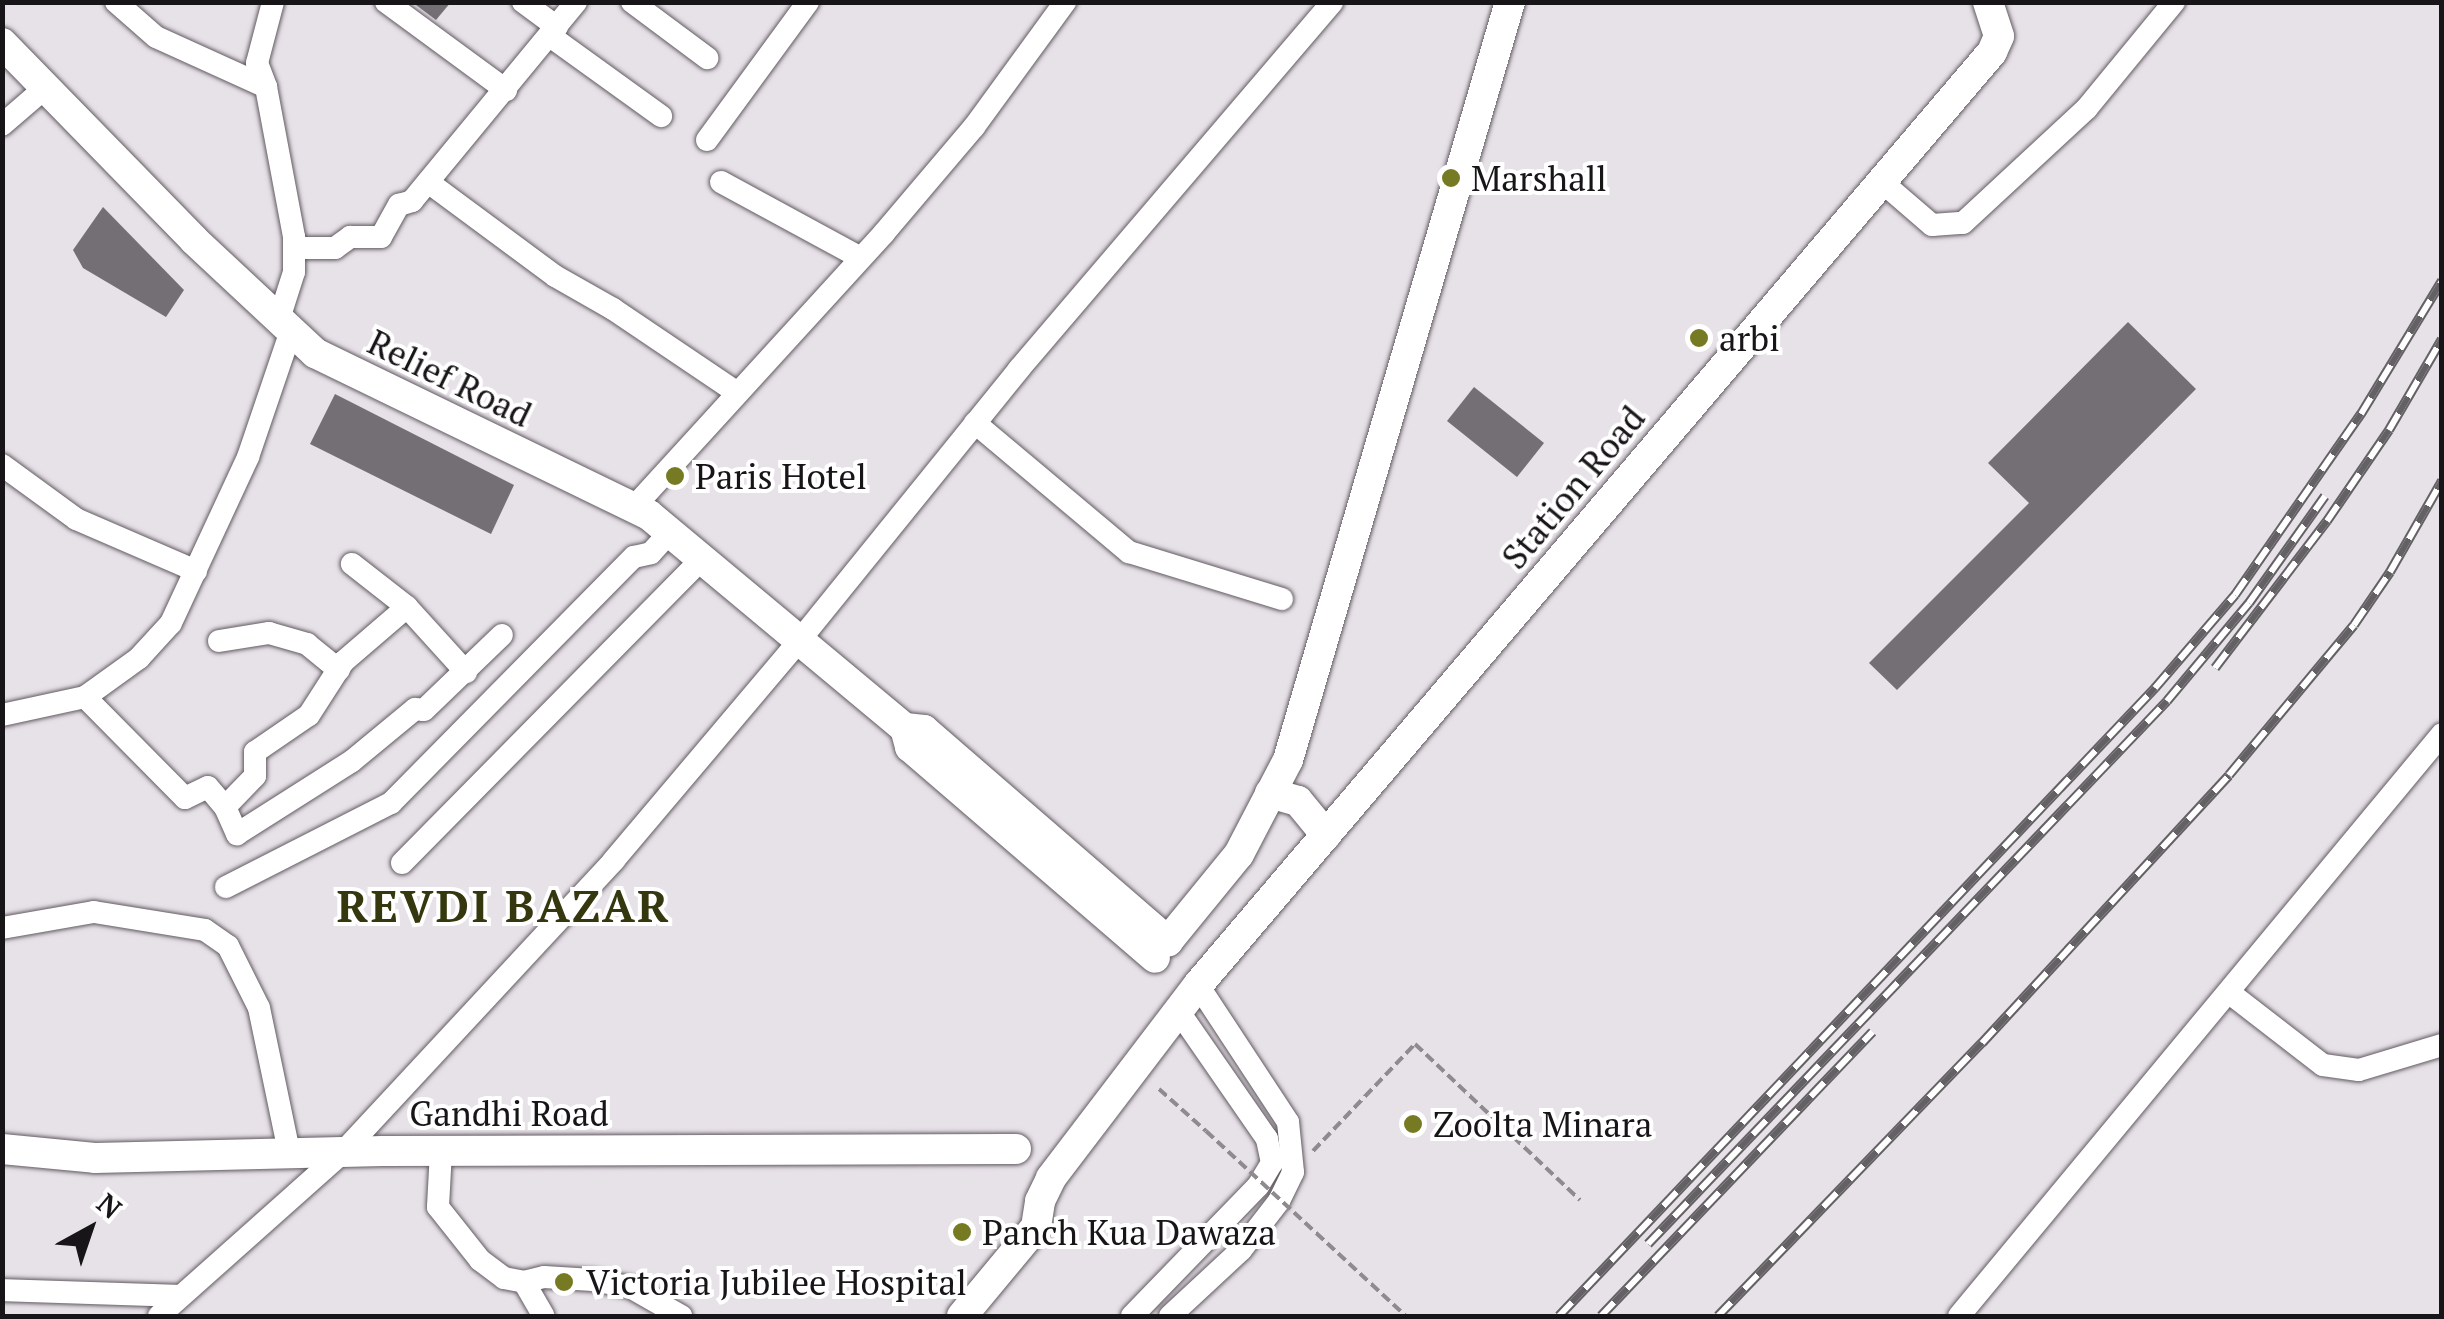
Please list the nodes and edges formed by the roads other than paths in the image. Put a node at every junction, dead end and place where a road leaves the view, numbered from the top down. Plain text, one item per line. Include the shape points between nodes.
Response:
1 (116, 2) edge
2 (273, 2) edge
3 (386, 2) edge
4 (522, 2) edge
5 (576, 2) edge
6 (632, 2) edge
7 (808, 2) edge
8 (1066, 2) edge
9 (1332, 2) edge
10 (1510, 2) edge
11 (1988, 2) edge
12 (2174, 2) edge
13 (554, 31) junction
14 (2, 43) edge
15 (707, 58) dead end
16 (46, 87) junction
17 (266, 87) junction
18 (506, 90) junction
19 (661, 116) dead end
20 (2, 125) edge
21 (707, 140) dead end
22 (428, 182) junction
23 (721, 182) dead end
24 (1882, 182) junction
25 (294, 248) junction
26 (861, 258) junction
27 (286, 325) junction
28 (736, 392) junction
29 (975, 423) junction
30 (2, 465) edge
31 (634, 507) junction
32 (670, 532) junction
33 (702, 559) junction
34 (352, 564) dead end
35 (196, 571) junction
36 (1282, 599) dead end
37 (407, 608) junction
38 (502, 635) dead end
39 (799, 640) junction
40 (220, 641) dead end
41 (339, 670) junction
42 (466, 672) junction
43 (84, 697) junction
44 (2, 715) edge
45 (2442, 734) edge
46 (1270, 793) junction
47 (225, 807) junction
48 (1326, 835) junction
49 (402, 863) dead end
50 (226, 887) dead end
51 (2, 928) edge
52 (1198, 985) junction
53 (2230, 994) junction
54 (1179, 1012) junction
55 (2442, 1045) edge
56 (2, 1149) edge
57 (1016, 1149) dead end
58 (344, 1151) junction
59 (442, 1151) junction
60 (289, 1152) junction
61 (524, 1282) junction
62 (2, 1290) edge
63 (180, 1296) junction
64 (159, 1316) edge
65 (544, 1316) edge
66 (681, 1316) edge
67 (962, 1316) edge
68 (1132, 1316) edge
69 (1170, 1316) edge
70 (1959, 1316) edge

1 - 17 street via 156,36
2 - 17 street via 257,64
3 - 18 street
4 - 13 street
5 - 13 street
6 - 15 street
7 - 21 street
8 - 26 street via 974,127
9 - 29 street
10 - 46 main road via 1288,760
11 - 24 main road, Station Road via 1999,36 1992,52
12 - 24 street via 2088,108 1963,223 1932,225
13 - 18 street
13 - 19 street
14 - 16 main road, Relief Road
16 - 20 street
16 - 27 main road, Relief Road
17 - 25 street
18 - 22 street
22 - 25 street via 399,205 382,238
22 - 28 street via 555,276
23 - 26 street
24 - 48 main road, Station Road
25 - 27 street
26 - 28 street
27 - 31 main road, Relief Road via 331,362
27 - 35 street via 248,457
28 - 31 street
29 - 36 street via 1129,552
29 - 39 street
30 - 35 street via 76,519
31 - 32 main road, Relief Road
32 - 33 main road, Relief Road
32 - 50 street via 652,554 634,557 391,803
33 - 39 main road, Relief Road
33 - 49 street
34 - 37 street
35 - 43 street via 171,623 139,658
37 - 41 street
37 - 42 street
38 - 42 street
39 - 46 main road, Relief Road via 906,728 910,747 1162,949 1239,854
39 - 58 street via 614,860
40 - 41 street via 268,633 307,644
41 - 47 street via 309,715 255,752 254,776
42 - 47 street via 352,761 237,834
43 - 44 street
43 - 47 street via 184,798 208,787
45 - 53 street
46 - 48 main road via 1298,801
48 - 52 main road, Station Road
51 - 60 street via 94,912 205,930 228,946 259,1008
52 - 54 main road, Station Road
52 - 69 street via 1288,1122 1294,1172 1241,1250
53 - 55 street via 2323,1064 2359,1070
53 - 70 street
54 - 67 main road, Station Road via 1051,1178 1036,1227
54 - 68 street via 1267,1139 1272,1164
56 - 60 main road, Gandhi Road via 94,1158
57 - 59 main road, Gandhi Road
58 - 59 main road, Gandhi Road
58 - 60 main road, Gandhi Road
58 - 63 street
59 - 61 street via 438,1207 444,1218 480,1260 504,1278
61 - 65 street
61 - 66 street via 630,1287
62 - 63 street
63 - 64 street

